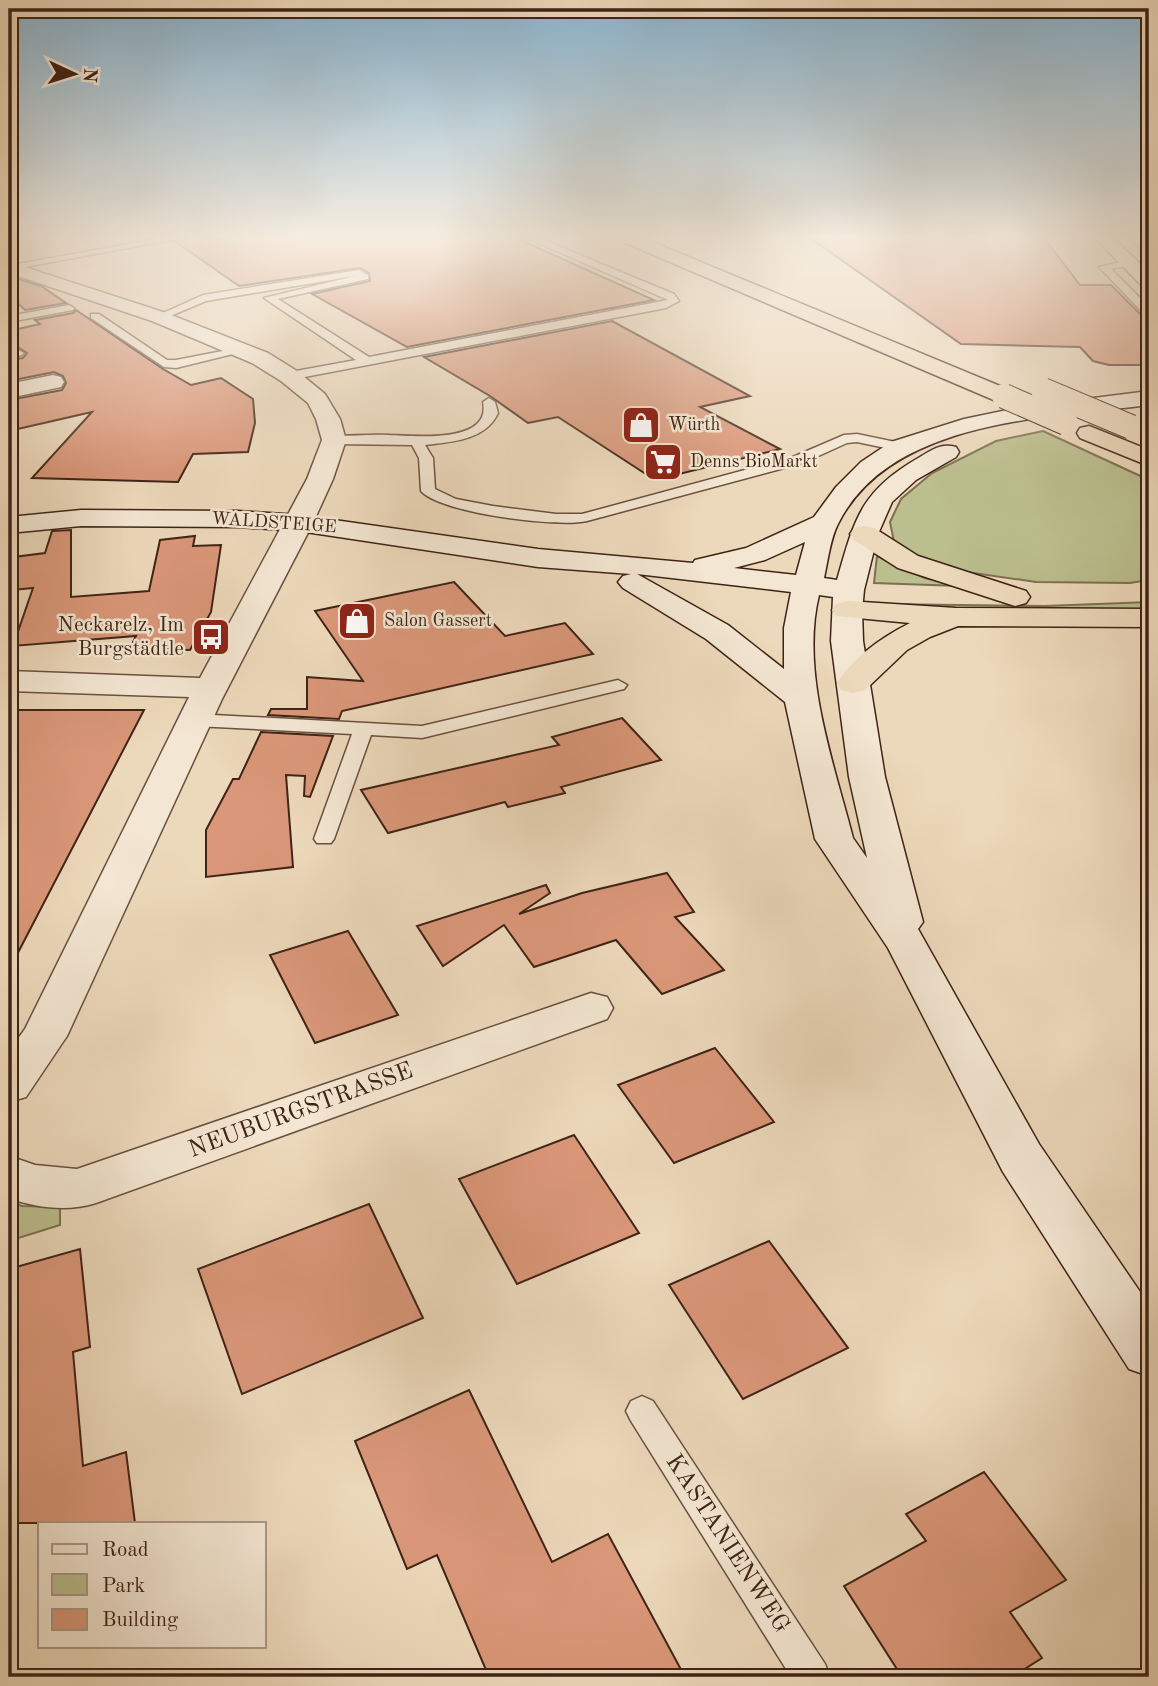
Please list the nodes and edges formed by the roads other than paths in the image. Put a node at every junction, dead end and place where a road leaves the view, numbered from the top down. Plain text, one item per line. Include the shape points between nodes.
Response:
1 (96, 317) edge
2 (159, 317) edge
3 (298, 317) edge
4 (603, 317) edge
5 (816, 317) edge
6 (243, 350) junction
7 (366, 361) junction
8 (289, 376) junction
9 (52, 382) dead end
10 (1037, 388) dead end
11 (9, 391) edge
12 (1149, 398) edge
13 (489, 402) dead end
14 (1143, 424) edge
15 (334, 440) junction
16 (416, 442) junction
17 (900, 447) junction
18 (1149, 459) edge
19 (299, 523) junction
20 (824, 523) junction
21 (9, 524) edge
22 (864, 534) junction
23 (538, 558) junction
24 (687, 571) junction
25 (633, 582) junction
26 (1149, 592) edge
27 (804, 596) junction
28 (1015, 597) junction
29 (848, 600) junction
30 (956, 617) junction
31 (1149, 618) edge
32 (9, 681) edge
33 (853, 683) junction
34 (618, 685) dead end
35 (801, 698) junction
36 (203, 704) junction
37 (364, 728) junction
38 (324, 839) dead end
39 (908, 945) junction
40 (591, 1008) dead end
41 (9, 1085) edge
42 (9, 1176) edge
43 (1149, 1351) edge
44 (642, 1411) dead end
45 (812, 1677) edge

1 - 6 lane via 164,363
2 - 6 street
3 - 7 lane
4 - 7 lane
5 - 18 highway, bridge
6 - 8 street
7 - 8 lane
8 - 15 street via 317,399
9 - 11 street
10 - 14 highway, bridge
12 - 17 street via 1022,414
13 - 16 lane via 491,416 476,430
14 - 22 street via 1029,428 977,440 906,475 880,499
15 - 16 lane
15 - 19 street
16 - 17 lane via 426,458 428,491 436,499 568,519 798,460 844,439
17 - 20 street via 870,467
19 - 21 street, WALDSTEIGE via 81,518
19 - 23 street, WALDSTEIGE
19 - 36 street
20 - 24 street via 755,554
20 - 27 street
22 - 28 highway via 908,562
22 - 29 street
23 - 24 street, WALDSTEIGE
23 - 25 street, WALDSTEIGE
24 - 27 street, WALDSTEIGE
25 - 27 street, WALDSTEIGE
25 - 35 street via 717,632
26 - 28 highway
27 - 29 street, WALDSTEIGE
27 - 35 street via 799,628
28 - 29 highway
29 - 30 highway
29 - 33 street via 847,642
30 - 31 highway
30 - 33 highway via 883,650
32 - 36 street
33 - 39 street via 867,776
34 - 37 lane via 422,732
35 - 39 street via 834,839
36 - 37 lane
36 - 41 street via 44,1036
37 - 38 lane
39 - 43 street via 1021,1158
40 - 42 street, NEUBURGSTRASSE via 78,1189 30,1185
44 - 45 lane, KASTANIENWEG

